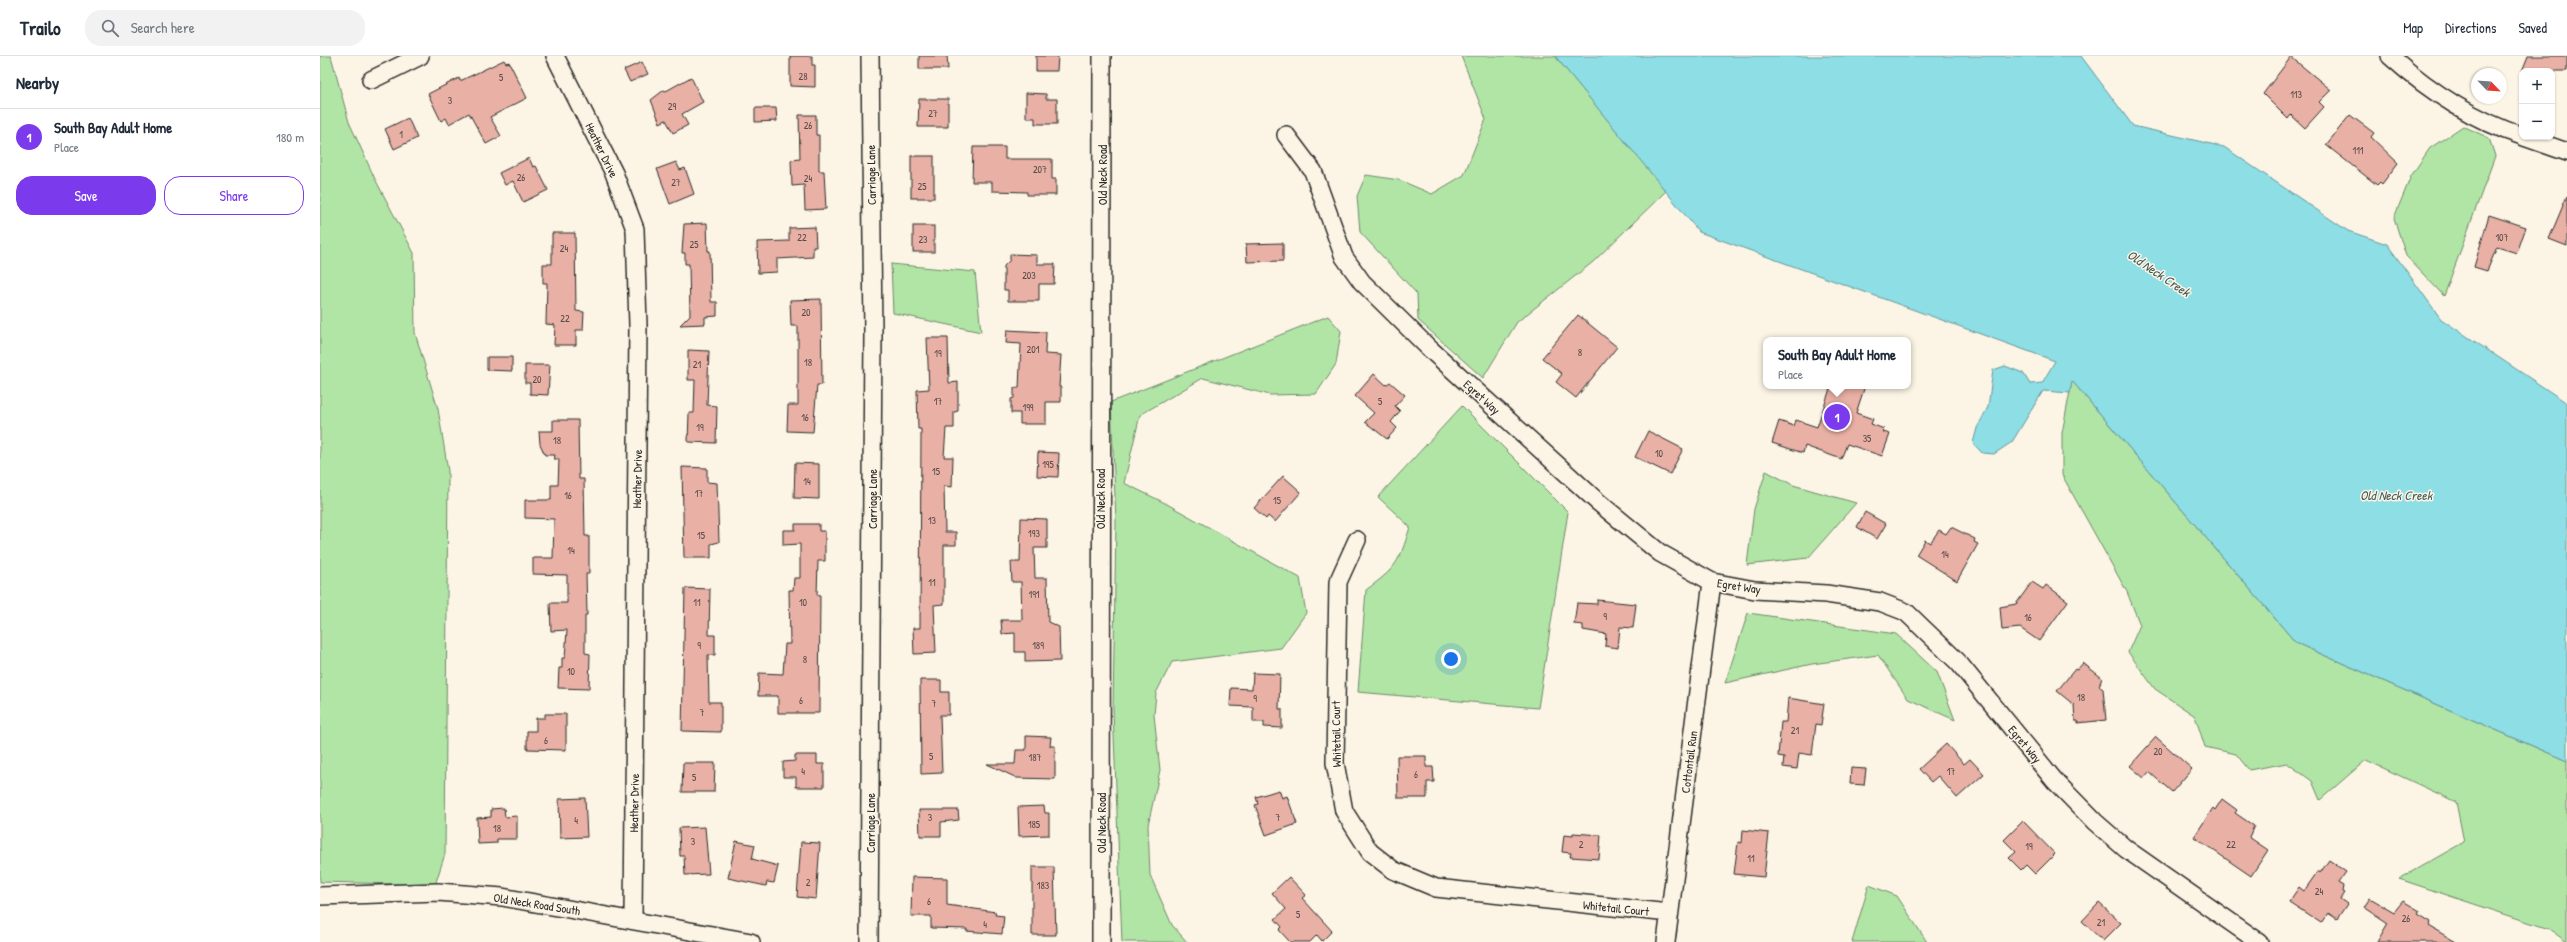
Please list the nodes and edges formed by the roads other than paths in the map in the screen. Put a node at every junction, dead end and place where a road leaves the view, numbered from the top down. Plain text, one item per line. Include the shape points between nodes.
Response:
1 (420, 56) edge
2 (555, 56) edge
3 (870, 56) edge
4 (1102, 56) edge
5 (2390, 56) edge
6 (371, 80) dead end
7 (1286, 135) dead end
8 (2519, 135) edge
9 (2532, 140) edge
10 (2567, 152) edge
11 (1357, 540) dead end
12 (1712, 582) junction
13 (320, 896) edge
14 (1669, 913) junction
15 (632, 920) junction
16 (751, 942) edge
17 (869, 942) edge
18 (1101, 942) edge
19 (1666, 942) edge
20 (2259, 942) edge

1 - 6 street
2 - 15 street, Heather Drive via 614,173 635,229 638,325
3 - 17 street, Carriage Lane via 873,332
4 - 18 street, Old Neck Road
5 - 8 street via 2410,74 2455,105
7 - 12 street, Egret Way via 1313,171 1344,257 1362,282 1390,312 1598,502 1660,553
9 - 10 street
11 - 14 street, Whitetail Court via 1338,582 1335,763 1344,811 1370,852 1393,870 1436,888
12 - 14 street, Cottontail Run
12 - 20 street, Egret Way via 1755,590 1826,594 1880,602 1906,612 1958,662 2054,780 2094,822 2126,849
13 - 15 street, Old Neck Road South via 445,893 502,897
14 - 19 street, Cottontail Run
15 - 16 street, Old Neck Road South

